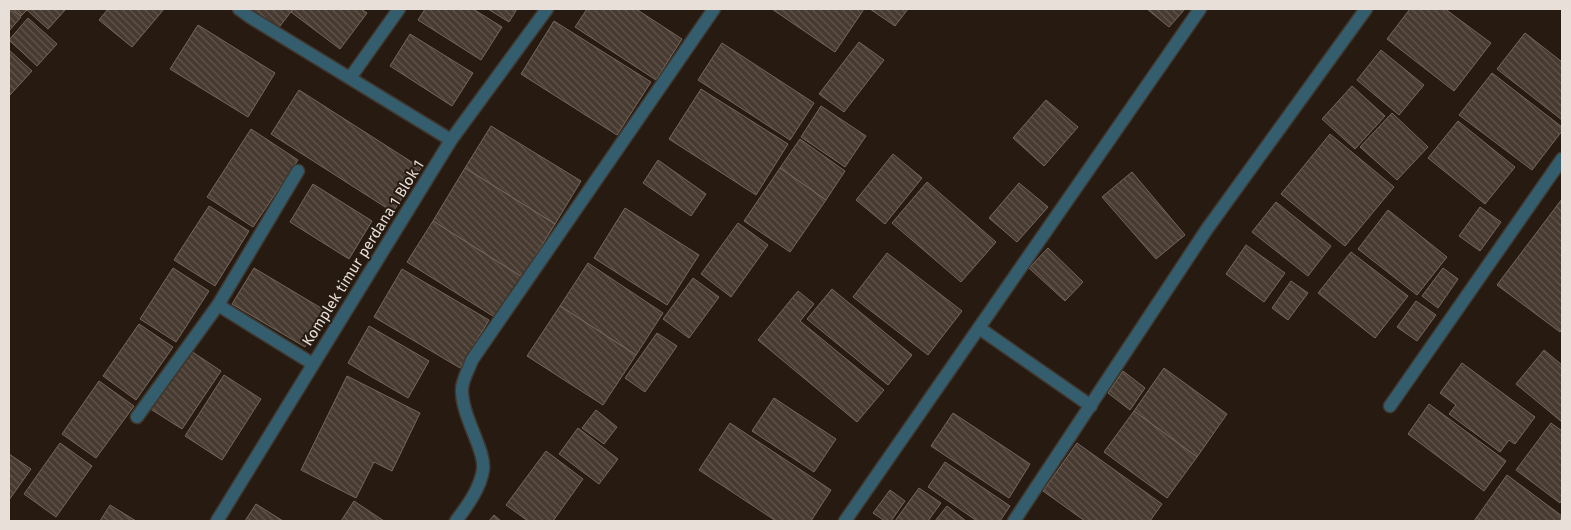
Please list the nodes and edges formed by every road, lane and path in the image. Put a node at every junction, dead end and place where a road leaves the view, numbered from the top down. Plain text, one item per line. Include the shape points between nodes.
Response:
1 (240, 9) edge
2 (398, 9) edge
3 (547, 9) edge
4 (714, 9) edge
5 (1200, 9) edge
6 (1366, 9) edge
7 (350, 78) junction
8 (451, 140) junction
9 (1562, 159) edge
10 (298, 171) dead end
11 (218, 305) junction
12 (979, 328) junction
13 (313, 364) junction
14 (1091, 406) junction
15 (1390, 406) dead end
16 (137, 416) dead end
17 (217, 521) edge
18 (456, 521) edge
19 (845, 521) edge
20 (1014, 521) edge

1 - 7 street
2 - 7 street
3 - 8 street, Komplek timur perdana 1 Blok 1
4 - 18 street via 472,360 461,388 464,411 480,451 483,469 474,494
5 - 12 street
6 - 14 street via 1207,229
7 - 8 street
8 - 13 street, Komplek timur perdana 1 Blok 1
9 - 15 street
10 - 11 street
11 - 13 street
11 - 16 street
12 - 14 street
12 - 19 street
13 - 17 street, Komplek timur perdana 1 Blok 1
14 - 20 street

